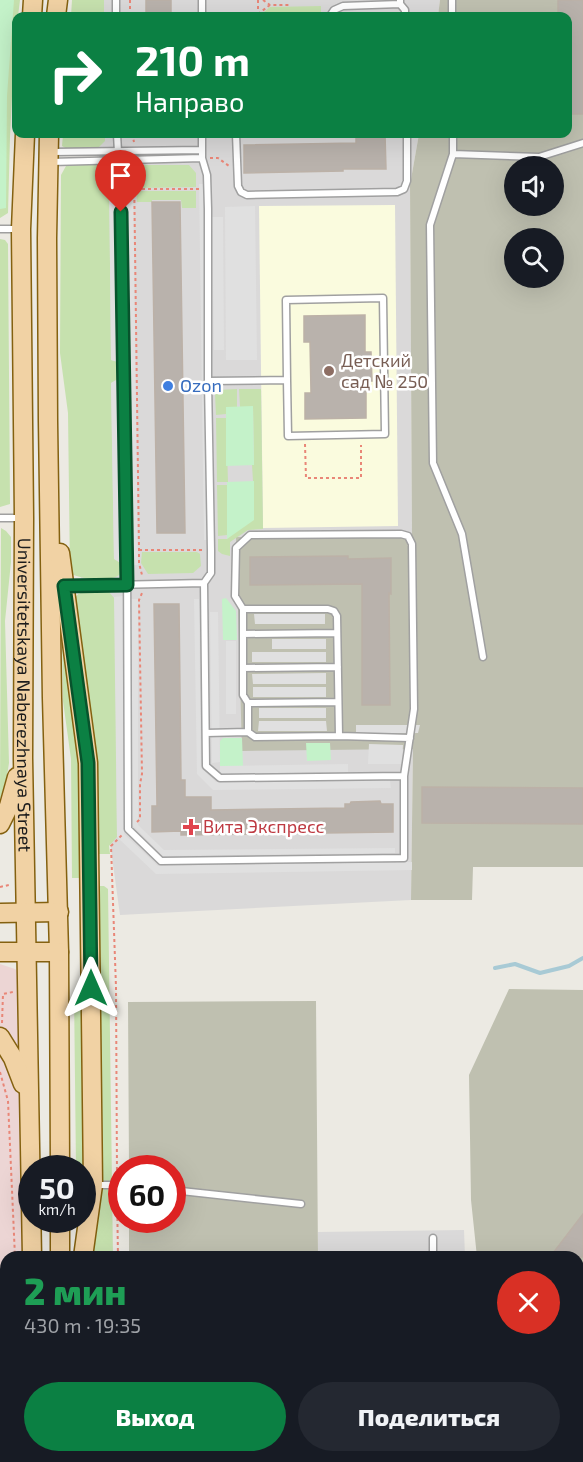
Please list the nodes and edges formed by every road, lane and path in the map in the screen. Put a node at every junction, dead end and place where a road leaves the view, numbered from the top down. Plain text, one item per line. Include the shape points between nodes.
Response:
1 (262, 0) edge
2 (275, 0) edge
3 (400, 2) edge
4 (270, 5) junction
5 (275, 5) junction
6 (289, 5) dead end
7 (261, 12) edge
8 (333, 12) edge
9 (25, 138) edge
10 (49, 138) edge
11 (117, 138) edge
12 (202, 138) edge
13 (236, 138) edge
14 (407, 138) edge
15 (453, 138) edge
16 (583, 143) edge
17 (201, 150) junction
18 (118, 152) junction
19 (453, 154) junction
20 (48, 157) junction
21 (201, 158) junction
22 (120, 159) junction
23 (221, 161) dead end
24 (227, 166) dead end
25 (121, 189) junction
26 (208, 189) junction
27 (0, 229) edge
28 (21, 229) junction
29 (287, 380) junction
30 (208, 381) junction
31 (48, 421) junction
32 (361, 434) junction
33 (305, 435) junction
34 (0, 518) edge
35 (24, 518) junction
36 (211, 550) junction
37 (127, 551) junction
38 (204, 583) junction
39 (127, 585) junction
40 (64, 586) junction
41 (243, 609) junction
42 (338, 633) junction
43 (243, 634) junction
44 (483, 657) dead end
45 (338, 667) junction
46 (243, 668) junction
47 (338, 702) junction
48 (248, 703) junction
49 (248, 732) junction
50 (206, 733) junction
51 (339, 736) junction
52 (410, 738) junction
53 (23, 758) junction
54 (404, 776) junction
55 (0, 824) edge
56 (114, 881) dead end
57 (25, 912) junction
58 (59, 912) junction
59 (0, 913) edge
60 (0, 952) edge
61 (26, 952) junction
62 (59, 952) junction
63 (0, 1037) edge
64 (0, 1072) edge
65 (28, 1094) junction
66 (60, 1155) edge
67 (93, 1155) edge
68 (119, 1155) edge
69 (186, 1192) edge
70 (301, 1204) dead end
71 (60, 1233) edge
72 (86, 1233) edge
73 (118, 1233) edge
74 (433, 1238) dead end
75 (15, 1251) edge
76 (32, 1251) edge
77 (60, 1251) edge
78 (84, 1251) edge
79 (118, 1251) edge
80 (433, 1251) edge

1 - 4 path
2 - 5 path
3 - 8 lane via 343,6
4 - 5 path
4 - 7 path
5 - 6 path
9 - 28 main road, Universitetskaya Naberezhnaya Street
10 - 20 main road, Universitetskaya Naberezhnaya Street
11 - 18 lane
12 - 17 lane
13 - 14 lane via 238,186 247,195 397,192 404,189 407,181
15 - 19 lane
16 - 19 lane via 539,157
17 - 18 lane
17 - 21 lane
18 - 20 lane
18 - 22 lane
19 - 44 lane via 430,225 433,463 462,534
20 - 22 lane
20 - 31 main road, Universitetskaya Naberezhnaya Street
21 - 22 lane
21 - 26 lane
22 - 25 lane
23 - 24 path
25 - 26 path
25 - 37 lane
26 - 30 lane
27 - 28 lane
28 - 35 main road, Universitetskaya Naberezhnaya Street
29 - 30 lane
29 - 32 lane via 286,300 383,298 385,434
29 - 33 lane via 288,436
30 - 36 lane
31 - 40 main road
31 - 58 main road, Universitetskaya Naberezhnaya Street
32 - 33 lane
32 - 33 path via 361,478 306,478
34 - 35 lane
35 - 53 main road, Universitetskaya Naberezhnaya Street
36 - 37 path
36 - 38 lane via 211,573
37 - 39 lane
38 - 39 lane
38 - 50 lane
39 - 40 lane
39 - 54 lane via 128,829 161,861 404,858
40 - 67 main road via 88,763
41 - 42 lane via 328,609 337,616
41 - 43 lane
41 - 52 lane via 236,596 236,548 250,535 408,536 412,544 414,697
42 - 43 lane
42 - 45 lane
43 - 46 lane
45 - 46 lane
45 - 47 lane
46 - 48 lane via 243,695
47 - 48 lane
47 - 51 lane
48 - 49 lane
49 - 50 lane
49 - 51 lane via 255,737
50 - 54 lane via 206,766 220,778
51 - 52 lane
52 - 54 lane
53 - 55 main road
53 - 57 main road, Universitetskaya Naberezhnaya Street
56 - 68 path
57 - 58 main road
57 - 59 main road
57 - 61 main road, Universitetskaya Naberezhnaya Street
58 - 62 main road, Universitetskaya Naberezhnaya Street
60 - 61 main road
61 - 62 main road
61 - 65 main road, Universitetskaya Naberezhnaya Street
62 - 66 main road, Universitetskaya Naberezhnaya Street
63 - 65 main road
64 - 75 path via 8,1101
65 - 76 main road, Universitetskaya Naberezhnaya Street
69 - 70 lane
71 - 77 main road
72 - 78 main road
73 - 79 path
74 - 80 lane

